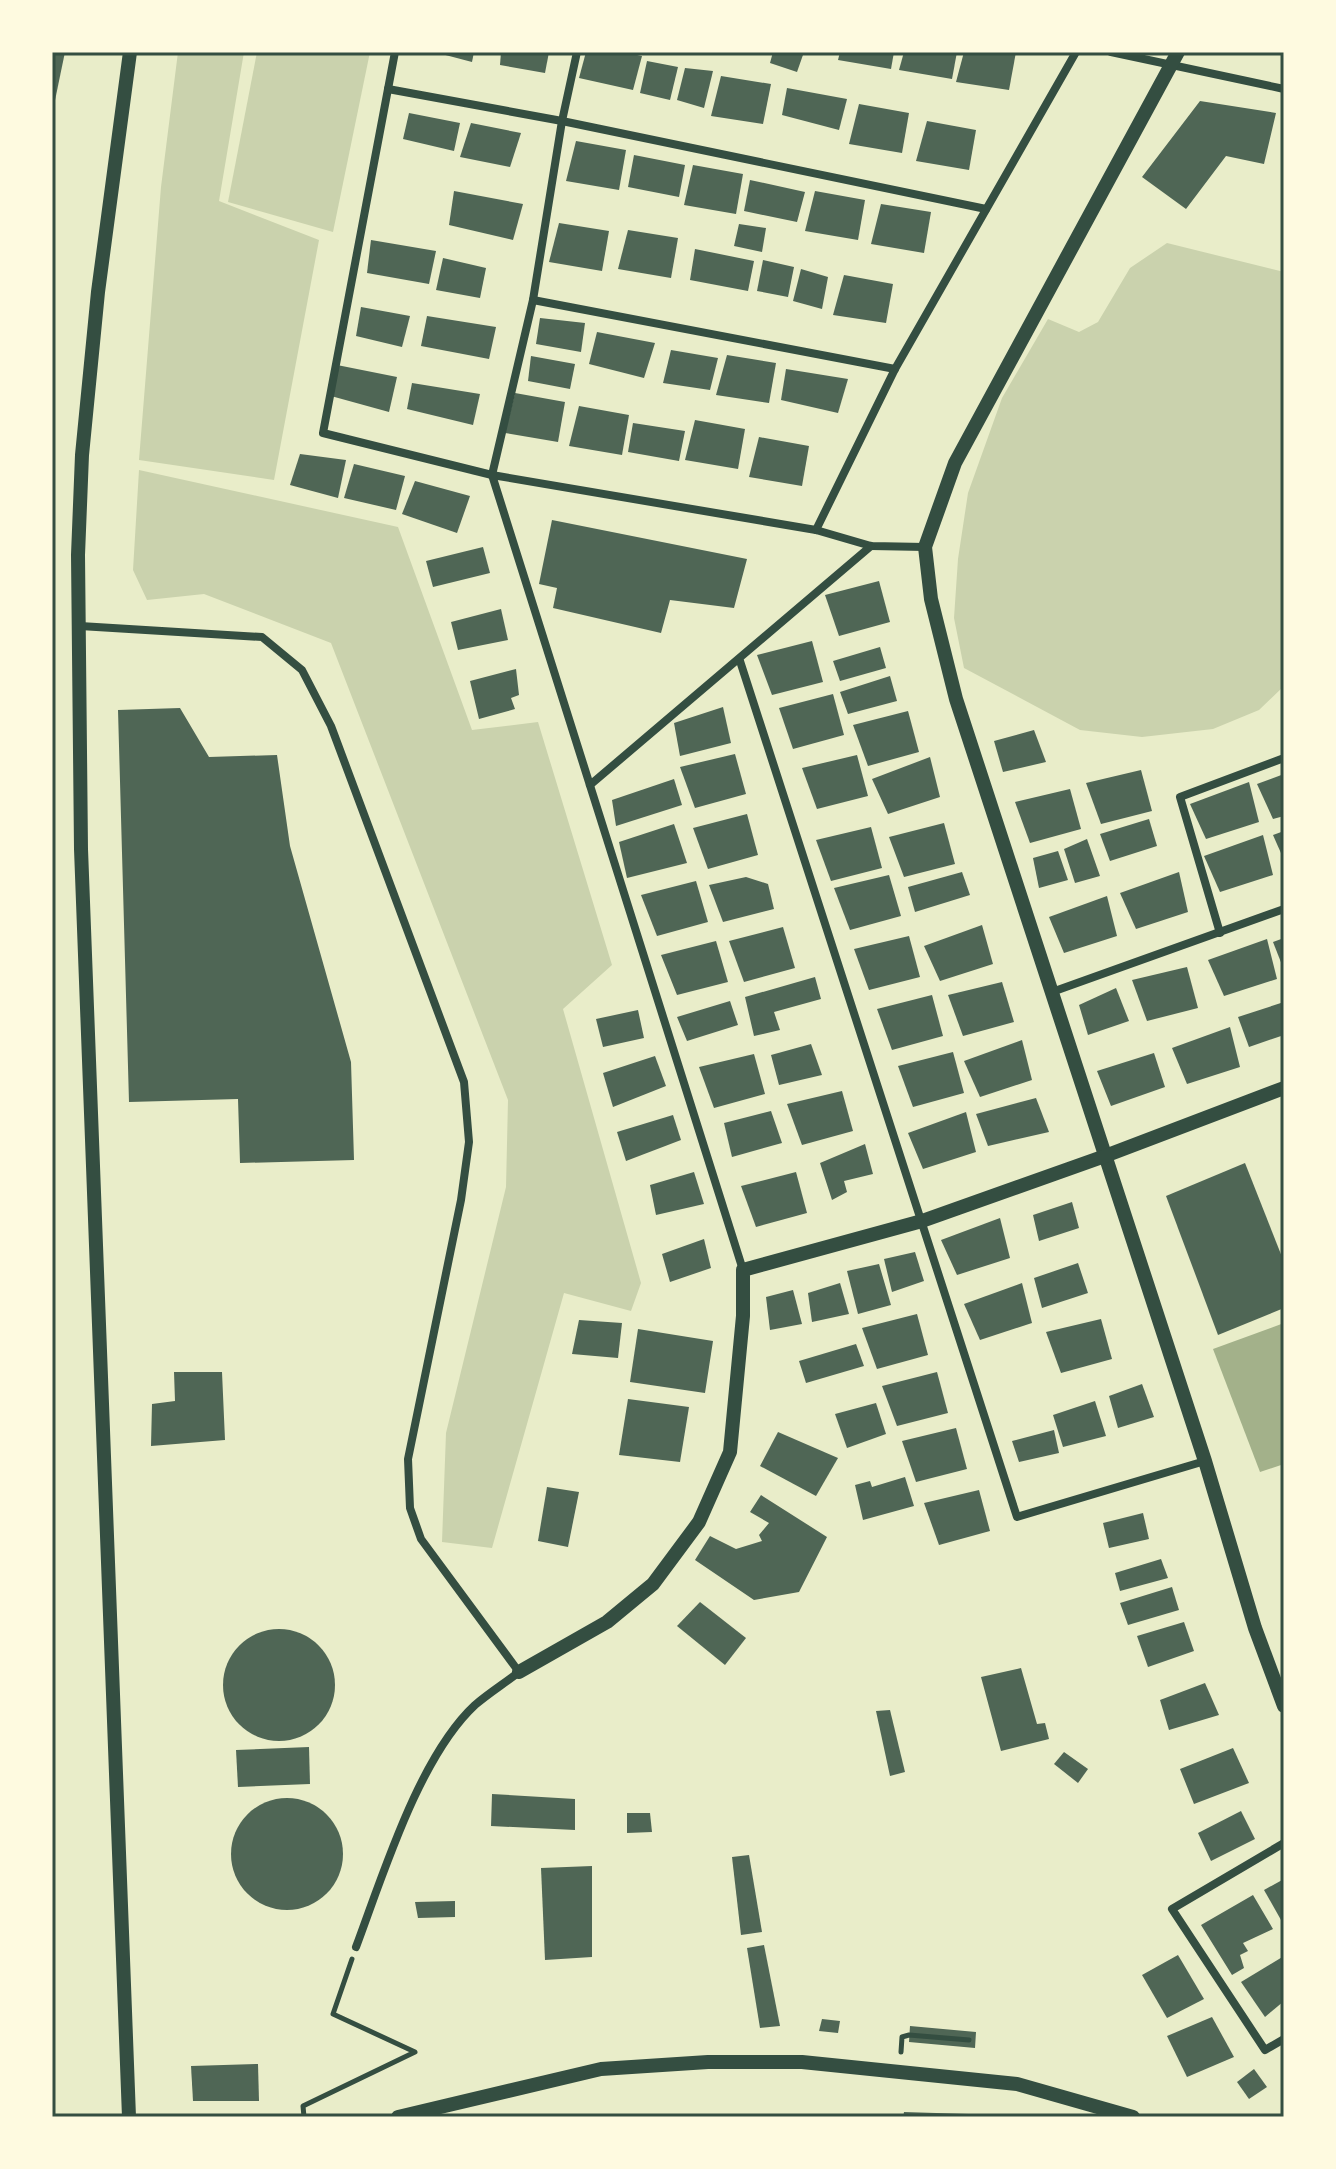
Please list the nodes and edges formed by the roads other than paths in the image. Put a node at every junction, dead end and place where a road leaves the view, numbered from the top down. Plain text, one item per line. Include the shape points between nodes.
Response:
1 (130, 52) edge
2 (395, 52) edge
3 (577, 52) edge
4 (1076, 52) edge
5 (1111, 52) edge
6 (1178, 52) edge
7 (1171, 66) junction
8 (388, 89) junction
9 (1284, 89) edge
10 (562, 121) junction
11 (986, 209) junction
12 (533, 300) junction
13 (895, 369) junction
14 (492, 475) junction
15 (816, 530) junction
16 (871, 546) junction
17 (925, 547) junction
18 (80, 626) junction
19 (740, 661) junction
20 (1284, 758) edge
21 (590, 785) junction
22 (1284, 909) edge
23 (1220, 933) junction
24 (1052, 992) junction
25 (1284, 1088) edge
26 (1105, 1156) junction
27 (922, 1221) junction
28 (743, 1270) junction
29 (1205, 1461) junction
30 (519, 1672) junction
31 (1284, 1706) edge
32 (1284, 1843) edge
33 (356, 1947) road end
34 (1284, 2039) edge
35 (129, 2117) edge
36 (398, 2117) edge
37 (1133, 2117) edge

1 - 18 street via 82,455
2 - 8 street
3 - 10 street
4 - 11 street
5 - 7 street
6 - 7 street
7 - 9 street
7 - 17 street via 955,463
8 - 10 street
8 - 14 street via 323,433
10 - 11 street
10 - 12 street
11 - 13 street
12 - 13 street
12 - 14 street
13 - 15 street
14 - 15 street
14 - 21 street
15 - 16 street
16 - 17 street
16 - 19 street
17 - 24 street via 931,599 956,699
18 - 30 street via 262,637 302,670 331,726 464,1082 469,1142 408,1459 410,1508 421,1539
18 - 35 street via 82,880
19 - 21 street
19 - 27 street
20 - 23 street via 1180,797
21 - 28 street
22 - 23 street
23 - 24 street
24 - 26 street
25 - 26 street
26 - 27 street
26 - 29 street
27 - 28 street
27 - 29 street via 1017,1517
28 - 30 street via 730,1452 699,1522 653,1584 607,1622
29 - 31 street
30 - 33 street via 474,1707 438,1753 400,1828
32 - 34 street via 1172,1909 1265,2050
36 - 37 street via 601,2069 802,2062 1017,2084

